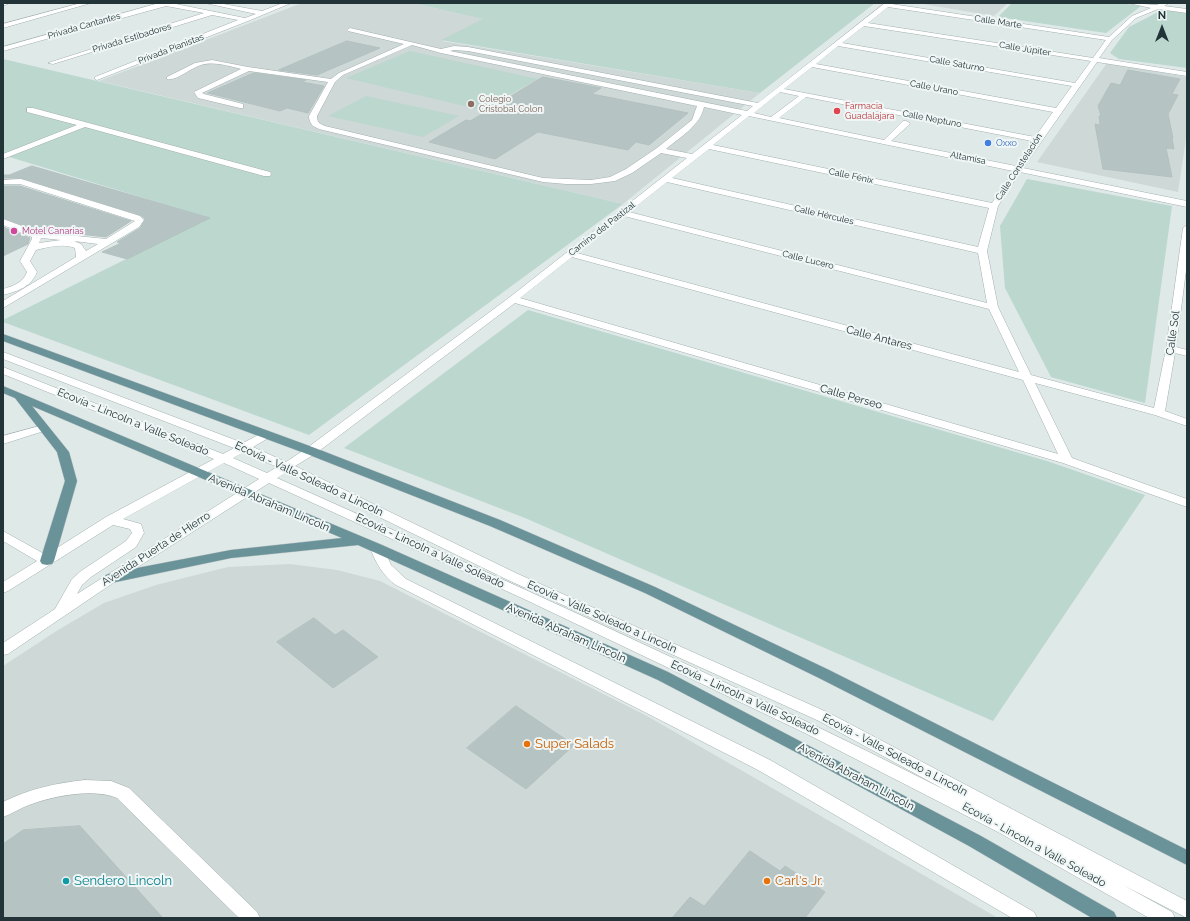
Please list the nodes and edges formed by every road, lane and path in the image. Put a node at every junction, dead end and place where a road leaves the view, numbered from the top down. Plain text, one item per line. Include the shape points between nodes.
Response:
1 (7, 3) edge
2 (88, 3) edge
3 (164, 3) edge
4 (208, 3) edge
5 (235, 3) edge
6 (288, 3) edge
7 (1131, 3) edge
8 (1166, 3) edge
9 (3, 4) edge
10 (888, 4) edge
11 (226, 6) junction
12 (1156, 6) junction
13 (1187, 10) edge
14 (212, 13) junction
15 (262, 13) junction
16 (246, 20) junction
17 (863, 24) junction
18 (3, 26) edge
19 (350, 30) dead end
20 (1110, 39) junction
21 (410, 43) junction
22 (837, 44) junction
23 (3, 49) edge
24 (441, 51) junction
25 (1096, 60) junction
26 (51, 63) dead end
27 (811, 65) junction
28 (565, 68) junction
29 (248, 69) junction
30 (1187, 74) edge
31 (554, 76) junction
32 (96, 78) dead end
33 (169, 78) dead end
34 (332, 81) junction
35 (1077, 85) junction
36 (780, 90) junction
37 (804, 95) junction
38 (701, 105) junction
39 (759, 105) junction
40 (240, 106) dead end
41 (30, 110) dead end
42 (1058, 111) junction
43 (748, 114) junction
44 (773, 119) junction
45 (906, 123) dead end
46 (84, 125) junction
47 (1037, 140) junction
48 (886, 142) junction
49 (707, 146) junction
50 (660, 150) junction
51 (694, 157) junction
52 (3, 158) edge
53 (1017, 168) junction
54 (267, 174) dead end
55 (666, 179) junction
56 (3, 182) edge
57 (1187, 204) edge
58 (994, 206) junction
59 (623, 213) junction
60 (3, 222) edge
61 (1187, 228) edge
62 (36, 235) junction
63 (108, 242) junction
64 (1186, 244) edge
65 (32, 248) junction
66 (982, 251) junction
67 (570, 254) junction
68 (81, 258) junction
69 (3, 292) edge
70 (1183, 294) edge
71 (513, 299) junction
72 (3, 305) edge
73 (993, 307) junction
74 (3, 338) edge
75 (1171, 348) junction
76 (1187, 353) edge
77 (3, 355) edge
78 (3, 370) edge
79 (1028, 378) junction
80 (3, 389) edge
81 (18, 395) junction
82 (1159, 413) junction
83 (1187, 423) edge
84 (43, 428) junction
85 (266, 435) junction
86 (3, 440) edge
87 (243, 447) junction
88 (311, 451) junction
89 (223, 458) junction
90 (1067, 460) junction
91 (287, 467) junction
92 (197, 471) junction
93 (269, 478) junction
94 (245, 492) junction
95 (1187, 503) edge
96 (111, 520) junction
97 (3, 534) edge
98 (358, 541) junction
99 (377, 548) junction
100 (47, 561) junction
101 (111, 578) junction
102 (3, 588) edge
103 (60, 612) junction
104 (3, 650) edge
105 (3, 810) edge
106 (1187, 858) edge
107 (1187, 910) edge
108 (250, 918) edge
109 (1028, 918) edge
110 (1108, 918) edge
111 (1166, 918) edge

1 - 9 street
2 - 18 street
3 - 14 street
3 - 23 street, Privada Cantantes
4 - 11 street
5 - 11 street
6 - 15 street, Privada Pianistas
7 - 12 street
8 - 12 street, Calle Constelación
10 - 17 street, Camino del Pastizal
10 - 20 street, Calle Marte
11 - 15 street
12 - 13 street
12 - 20 street, Calle Constelación via 1134,17
14 - 16 street
14 - 26 street, Privada Estibadores
15 - 16 street, Privada Pianistas
16 - 32 street, Privada Pianistas
17 - 22 street, Camino del Pastizal
17 - 25 street, Calle Júpiter
19 - 21 street, Altamisa
20 - 25 street, Calle Constelación
21 - 24 street, Altamisa
21 - 34 street via 341,74
22 - 27 street, Camino del Pastizal
22 - 35 street, Calle Saturno
24 - 28 street via 454,48 468,49
24 - 31 street, Altamisa
25 - 30 street, Calle Júpiter
25 - 35 street, Calle Constelación
27 - 36 street, Camino del Pastizal
27 - 42 street, Calle Urano
28 - 31 street
28 - 39 street
29 - 33 street via 207,62
29 - 34 street
29 - 40 street via 198,92 201,96
31 - 38 street, Altamisa
34 - 50 street via 313,116 316,125 543,180 591,182 612,178 629,171
35 - 42 street, Calle Constelación
36 - 37 street, Calle Neptuno
36 - 39 street, Camino del Pastizal
37 - 44 street
37 - 47 street, Calle Neptuno
38 - 43 street, Altamisa
38 - 50 street via 698,118
39 - 43 street, Camino del Pastizal
41 - 46 street
42 - 47 street, Calle Constelación
43 - 44 street, Altamisa
43 - 49 street, Camino del Pastizal
44 - 48 street, Altamisa
45 - 48 street
46 - 52 street
46 - 54 street
47 - 53 street, Calle Constelación
48 - 53 street, Altamisa
49 - 51 street, Camino del Pastizal
49 - 58 street, Calle Fénix
50 - 51 street
51 - 55 street, Camino del Pastizal
53 - 57 street, Altamisa
53 - 58 street, Calle Constelación
55 - 59 street, Camino del Pastizal
55 - 66 street, Calle Hércules
56 - 63 street via 21,181 140,220
58 - 66 street, Calle Constelación
59 - 67 street, Camino del Pastizal
59 - 73 street, Calle Lucero
60 - 62 street
61 - 64 street, Calle Sol
62 - 63 street
62 - 65 street via 37,239
63 - 68 street
64 - 70 street, Calle Sol
65 - 68 street via 55,243 78,246
65 - 69 street via 25,261 32,272 31,277 20,286
66 - 73 street, Calle Constelación
67 - 71 street, Camino del Pastizal
67 - 79 street, Calle Antares
68 - 72 street
70 - 75 street, Calle Sol
71 - 88 street, Camino del Pastizal
71 - 90 street, Calle Perseo
73 - 79 street, Calle Constelación
74 - 85 main road
75 - 76 street
75 - 82 street, Calle Sol
77 - 87 street, Ecovía - Valle Soleado a Lincoln
78 - 89 street, Ecovía - Lincoln a Valle Soleado
79 - 82 street, Calle Antares
79 - 90 street, Calle Constelación
80 - 81 main road, Avenida Abraham Lincoln
81 - 84 main road
81 - 92 main road, Avenida Abraham Lincoln
82 - 83 street, Calle Antares
84 - 86 street
84 - 100 main road via 63,452 71,481
85 - 87 street
85 - 88 main road
87 - 89 street
87 - 91 street, Ecovía - Valle Soleado a Lincoln
88 - 91 street, Avenida Puerta de Hierro
88 - 106 main road via 495,523 650,590 824,674
89 - 92 street
89 - 93 street, Ecovía - Lincoln a Valle Soleado
90 - 95 street, Calle Perseo
91 - 93 street, Avenida Puerta de Hierro
91 - 107 street, Ecovía - Valle Soleado a Lincoln via 513,577 824,717
92 - 94 main road, Avenida Abraham Lincoln
92 - 96 street
93 - 94 street, Avenida Puerta de Hierro
93 - 111 street, Ecovía - Lincoln a Valle Soleado via 529,596 811,729 1004,827
94 - 98 main road, Avenida Abraham Lincoln
94 - 101 street, Avenida Puerta de Hierro
96 - 100 street
96 - 103 street via 136,527 136,538 77,582
97 - 100 street
98 - 99 main road, Avenida Abraham Lincoln
98 - 101 main road via 232,554
99 - 109 street via 384,568 401,582 764,765
99 - 110 main road, Avenida Abraham Lincoln via 663,676 954,830
100 - 102 street
101 - 103 street, Avenida Puerta de Hierro
103 - 104 street, Avenida Puerta de Hierro
105 - 108 street via 23,800 57,790 111,788 123,793

